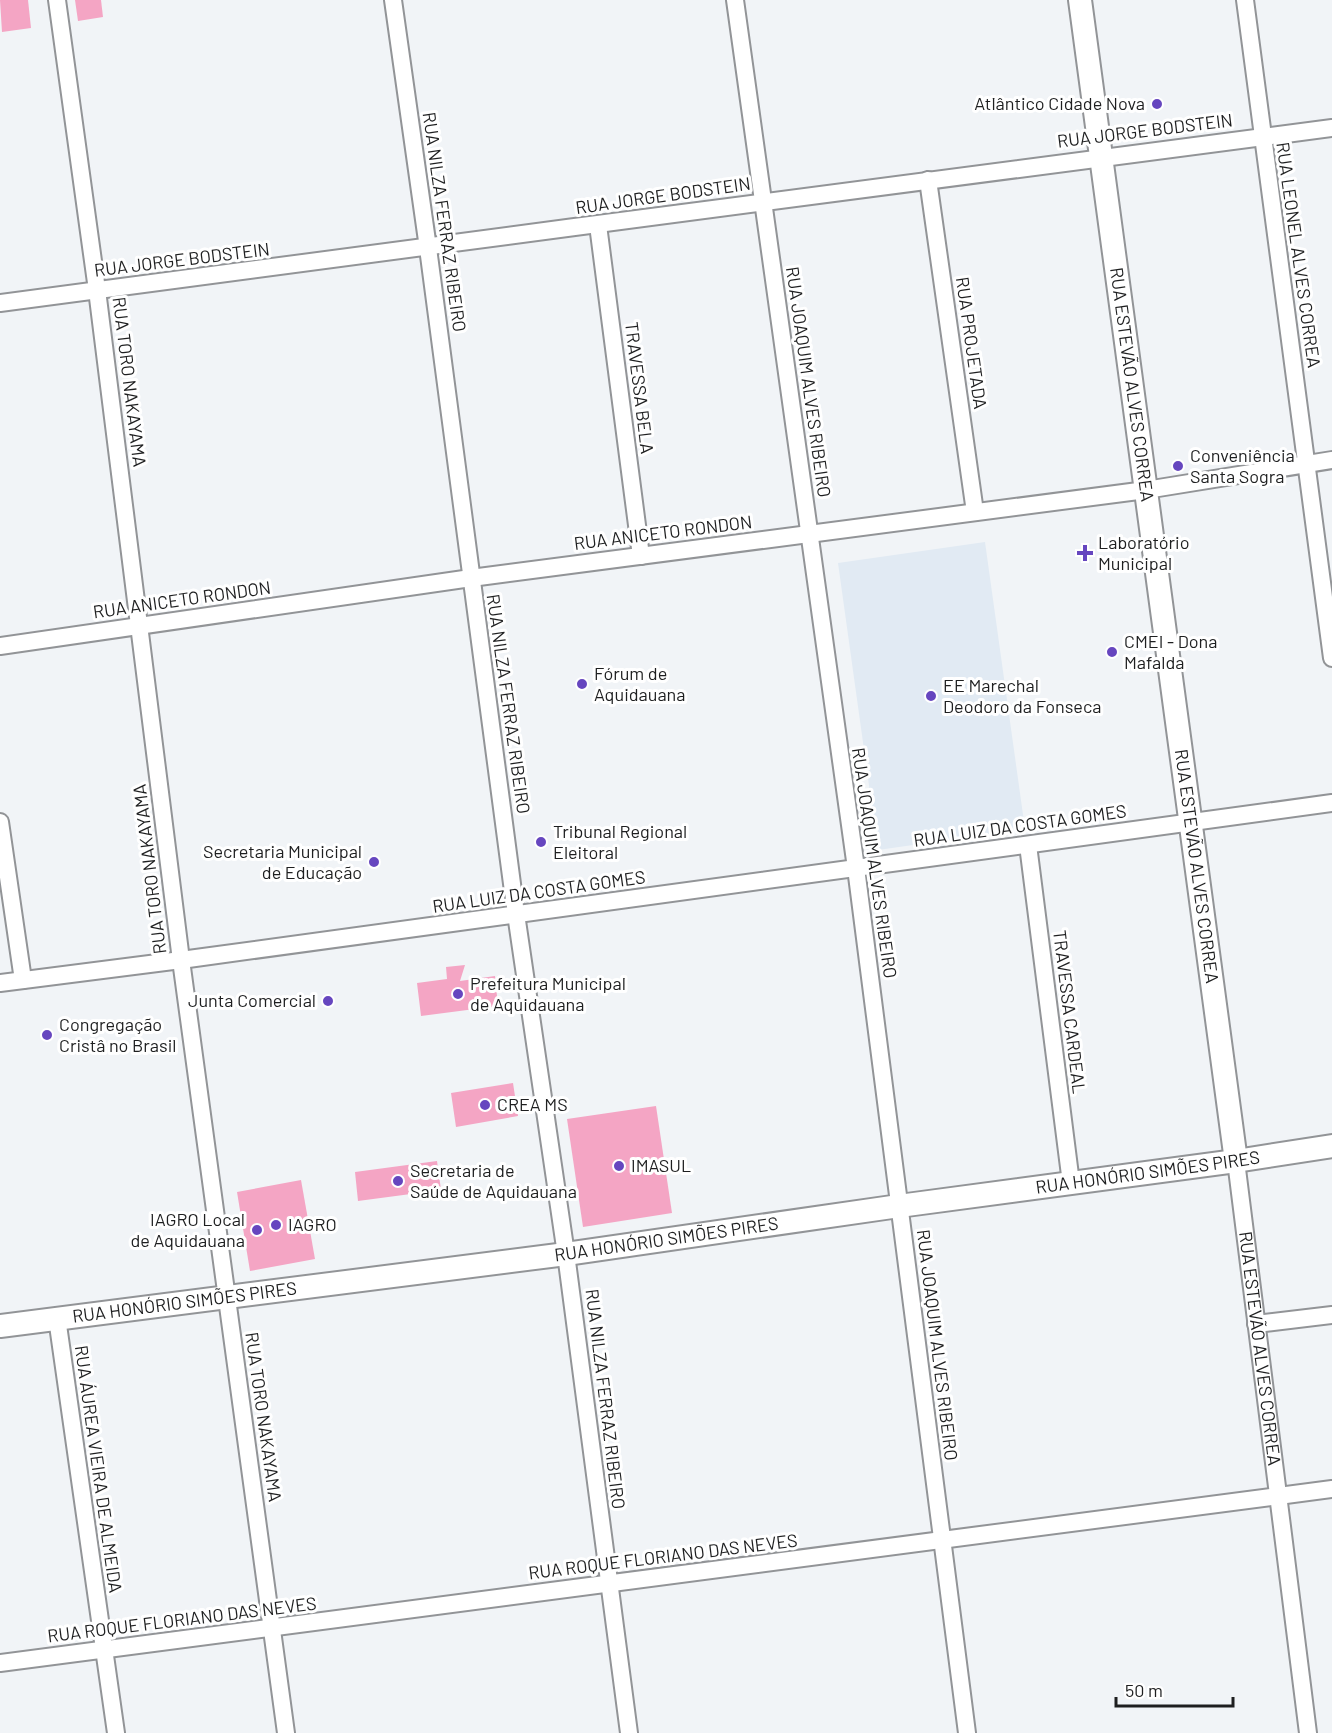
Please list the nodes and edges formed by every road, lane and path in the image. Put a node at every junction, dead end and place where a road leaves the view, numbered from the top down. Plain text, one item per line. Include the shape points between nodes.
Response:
1 (57, 0) edge
2 (393, 0) edge
3 (735, 0) edge
4 (1080, 0) edge
5 (1245, 0) edge
6 (1332, 128) edge
7 (1263, 136) junction
8 (1101, 156) junction
9 (928, 180) junction
10 (763, 202) junction
11 (598, 225) junction
12 (428, 248) junction
13 (97, 290) junction
14 (0, 303) edge
15 (1332, 460) edge
16 (1306, 464) junction
17 (1146, 490) junction
18 (975, 512) junction
19 (809, 534) junction
20 (641, 556) junction
21 (471, 578) junction
22 (140, 625) junction
23 (0, 646) edge
24 (1332, 658) edge
25 (1332, 803) edge
26 (0, 822) edge
27 (1191, 822) junction
28 (1028, 845) junction
29 (856, 868) junction
30 (516, 914) junction
31 (181, 960) junction
32 (23, 980) junction
33 (0, 983) edge
34 (1332, 1146) edge
35 (1236, 1161) junction
36 (1071, 1183) junction
37 (899, 1206) junction
38 (566, 1254) junction
39 (227, 1297) junction
40 (1332, 1315) edge
41 (57, 1318) junction
42 (1256, 1324) junction
43 (0, 1326) edge
44 (1332, 1490) edge
45 (1278, 1496) junction
46 (942, 1540) junction
47 (609, 1584) junction
48 (272, 1628) junction
49 (105, 1649) junction
50 (0, 1663) edge
51 (116, 1733) edge
52 (286, 1733) edge
53 (629, 1733) edge
54 (968, 1733) edge
55 (1308, 1733) edge

1 - 13 street, RUA TORO NAKAYAMA
2 - 12 street, RUA NILZA FERRAZ RIBEIRO
3 - 10 street, RUA JOAQUIM ALVES RIBEIRO
4 - 8 main road, RUA ESTEVÃO ALVES CORREA
5 - 7 street, RUA LEONEL ALVES CORREA
6 - 7 street, RUA JORGE BODSTEIN
7 - 8 street, RUA JORGE BODSTEIN
7 - 16 street, RUA LEONEL ALVES CORREA
8 - 9 street, RUA JORGE BODSTEIN
8 - 17 main road, RUA ESTEVÃO ALVES CORREA
9 - 10 street, RUA JORGE BODSTEIN
9 - 18 street, RUA PROJETADA
10 - 11 street, RUA JORGE BODSTEIN
10 - 19 street, RUA JOAQUIM ALVES RIBEIRO
11 - 12 street, RUA JORGE BODSTEIN
11 - 20 street, TRAVESSA BELA
12 - 13 street, RUA JORGE BODSTEIN
12 - 21 street, RUA NILZA FERRAZ RIBEIRO
13 - 14 street, RUA JORGE BODSTEIN
13 - 22 street, RUA TORO NAKAYAMA
15 - 16 street, RUA ANICETO RONDON
16 - 17 street, RUA ANICETO RONDON
16 - 24 street, RUA LEONEL ALVES CORREA
17 - 18 street, RUA ANICETO RONDON
17 - 27 main road, RUA ESTEVÃO ALVES CORREA
18 - 19 street, RUA ANICETO RONDON
19 - 20 street, RUA ANICETO RONDON
19 - 29 street, RUA JOAQUIM ALVES RIBEIRO
20 - 21 street, RUA ANICETO RONDON
21 - 22 street, RUA ANICETO RONDON
21 - 30 street, RUA NILZA FERRAZ RIBEIRO
22 - 23 street, RUA ANICETO RONDON
22 - 31 street, RUA TORO NAKAYAMA
25 - 27 street, RUA LUIZ DA COSTA GOMES
26 - 32 street
27 - 28 street, RUA LUIZ DA COSTA GOMES
27 - 35 main road, RUA ESTEVÃO ALVES CORREA
28 - 29 street, RUA LUIZ DA COSTA GOMES
28 - 36 street, TRAVESSA CARDEAL
29 - 30 street, RUA LUIZ DA COSTA GOMES
29 - 37 street, RUA JOAQUIM ALVES RIBEIRO
30 - 31 street, RUA LUIZ DA COSTA GOMES
30 - 38 street, RUA NILZA FERRAZ RIBEIRO
31 - 32 street, RUA LUIZ DA COSTA GOMES
31 - 39 street, RUA TORO NAKAYAMA
32 - 33 street, RUA LUIZ DA COSTA GOMES
34 - 35 main road, RUA HONÓRIO SIMÕES PIRES
35 - 36 main road, RUA HONÓRIO SIMÕES PIRES
35 - 42 street, RUA ESTEVÃO ALVES CORREA
36 - 37 main road, RUA HONÓRIO SIMÕES PIRES
37 - 38 main road, RUA HONÓRIO SIMÕES PIRES
37 - 46 street, RUA JOAQUIM ALVES RIBEIRO
38 - 39 main road, RUA HONÓRIO SIMÕES PIRES
38 - 47 street, RUA NILZA FERRAZ RIBEIRO
39 - 41 main road, RUA HONÓRIO SIMÕES PIRES
39 - 48 street, RUA TORO NAKAYAMA
40 - 42 street
41 - 43 main road, RUA HONÓRIO SIMÕES PIRES
41 - 49 street, RUA ÁUREA VIEIRA DE ALMEIDA
42 - 45 street, RUA ESTEVÃO ALVES CORREA
44 - 45 street, RUA ROQUE FLORIANO DAS NEVES
45 - 46 street, RUA ROQUE FLORIANO DAS NEVES
45 - 55 street, RUA ESTEVÃO ALVES CORREA
46 - 47 street, RUA ROQUE FLORIANO DAS NEVES
46 - 54 street, RUA JOAQUIM ALVES RIBEIRO
47 - 48 street, RUA ROQUE FLORIANO DAS NEVES
47 - 53 street, RUA NILZA FERRAZ RIBEIRO
48 - 49 street, RUA ROQUE FLORIANO DAS NEVES
48 - 52 street, RUA TORO NAKAYAMA
49 - 50 street, RUA ROQUE FLORIANO DAS NEVES
49 - 51 street, RUA ÁUREA VIEIRA DE ALMEIDA

